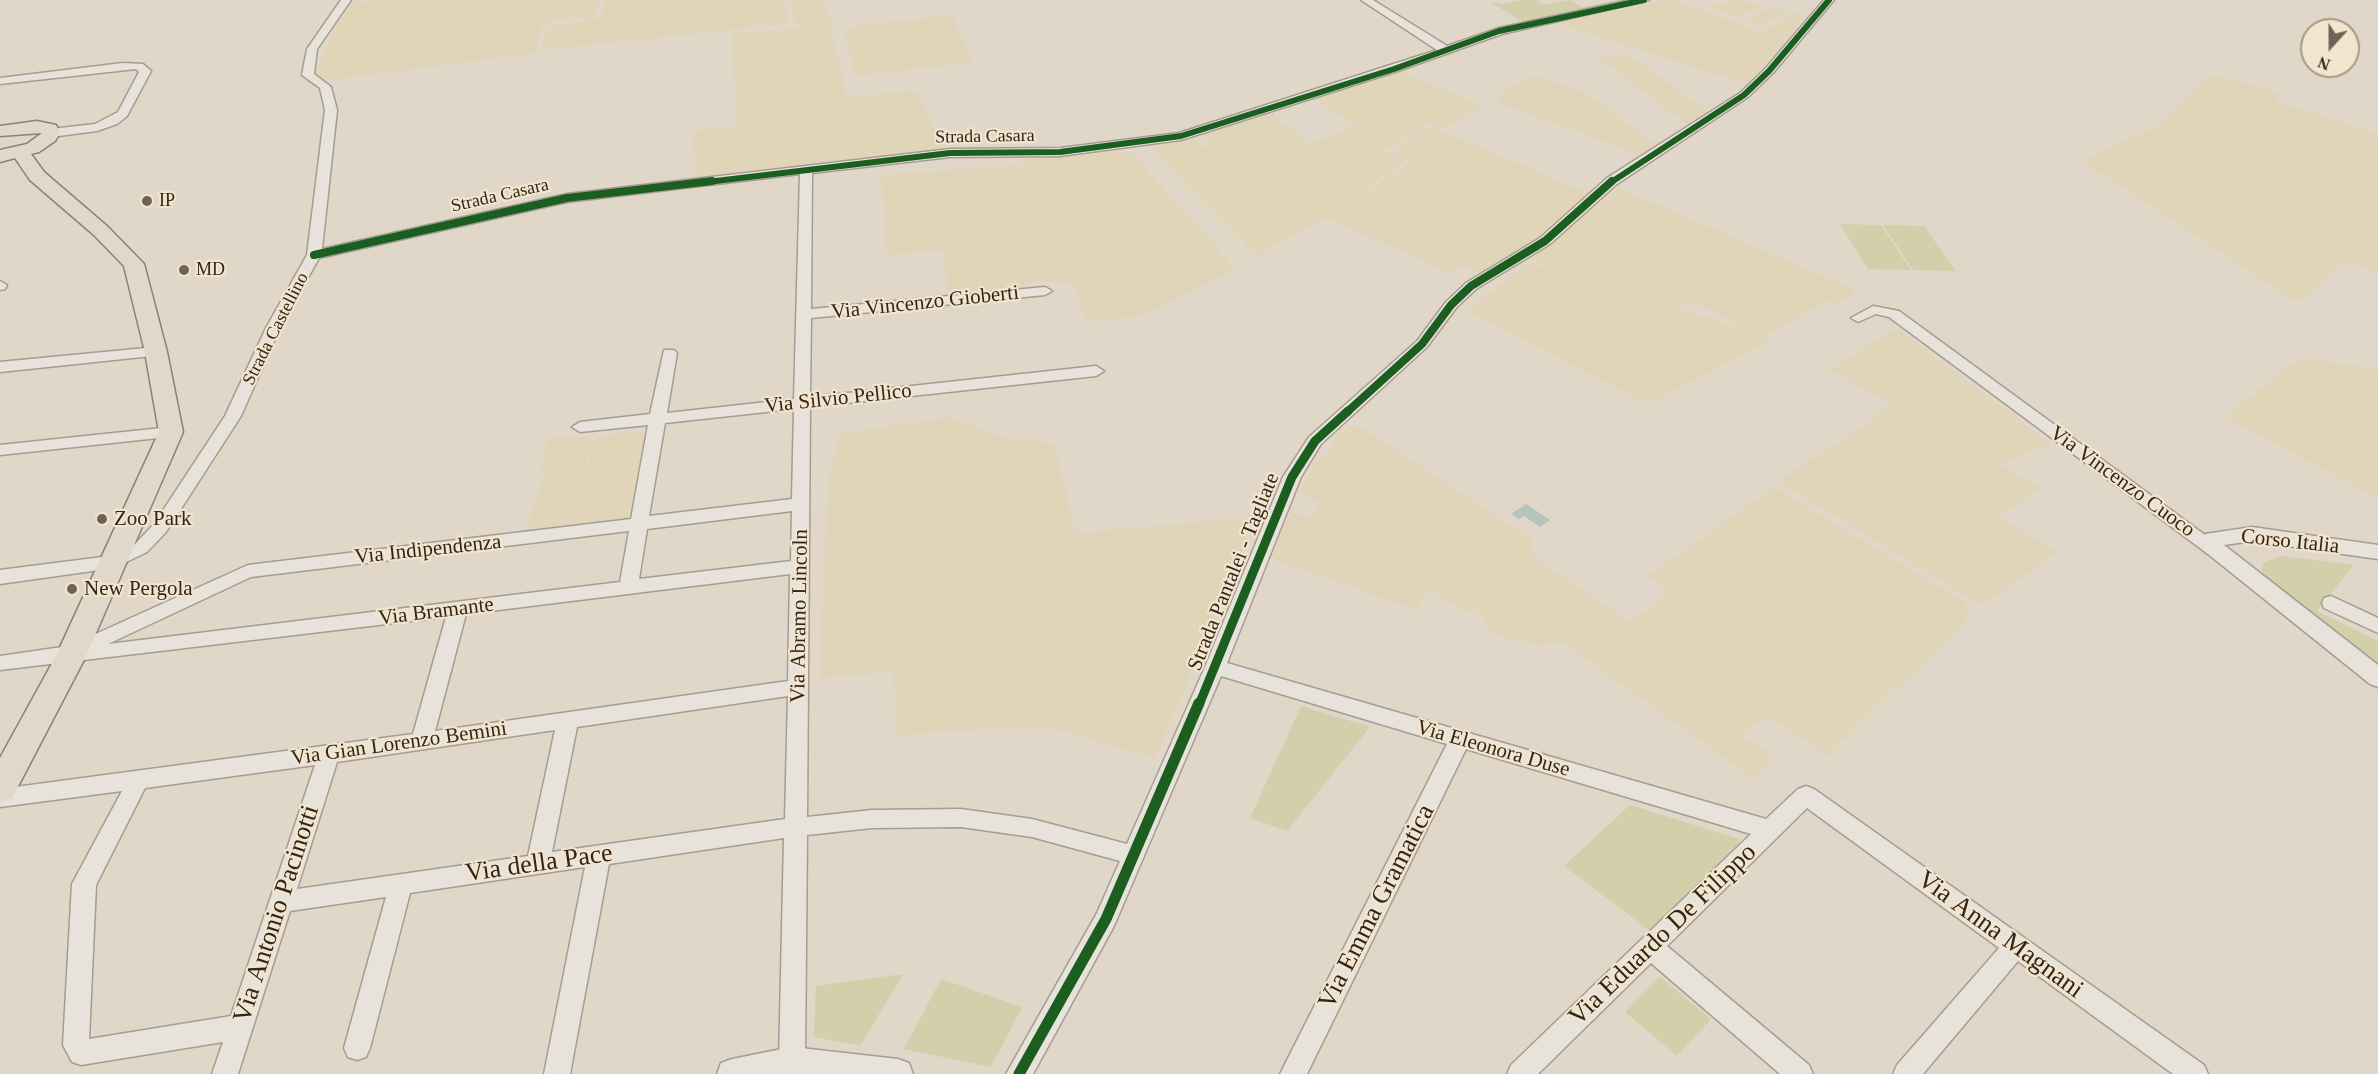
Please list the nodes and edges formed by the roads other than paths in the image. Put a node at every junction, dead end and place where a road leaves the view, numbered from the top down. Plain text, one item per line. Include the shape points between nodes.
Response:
1 (346, 0) edge
2 (1366, 0) edge
3 (1644, 0) edge
4 (1829, 0) edge
5 (1445, 50) junction
6 (0, 81) edge
7 (2, 128) edge
8 (51, 133) junction
9 (10, 154) edge
10 (806, 170) junction
11 (314, 255) junction
12 (1045, 291) dead end
13 (804, 314) junction
14 (1858, 318) dead end
15 (156, 352) junction
16 (669, 353) dead end
17 (0, 367) edge
18 (1096, 371) dead end
19 (803, 403) junction
20 (658, 418) junction
21 (580, 427) dead end
22 (171, 432) junction
23 (0, 450) edge
24 (802, 504) junction
25 (639, 523) junction
26 (2214, 550) junction
27 (2378, 552) edge
28 (114, 562) junction
29 (800, 566) junction
30 (0, 578) edge
31 (628, 588) junction
32 (2331, 603) dead end
33 (458, 609) junction
34 (2378, 626) edge
35 (71, 655) junction
36 (0, 663) edge
37 (1215, 667) junction
38 (2378, 678) edge
39 (798, 687) junction
40 (568, 719) junction
41 (422, 739) junction
42 (1460, 739) junction
43 (329, 754) junction
44 (139, 779) junction
45 (0, 789) edge
46 (1806, 795) joint
47 (0, 798) edge
48 (797, 827) junction
49 (1770, 830) junction
50 (598, 855) junction
51 (1134, 855) junction
52 (538, 864) junction
53 (401, 883) junction
54 (282, 902) junction
55 (2016, 946) junction
56 (1650, 947) junction
57 (241, 1027) junction
58 (357, 1048) dead end
59 (792, 1062) junction
60 (225, 1074) edge
61 (557, 1074) edge
62 (732, 1074) edge
63 (898, 1074) edge
64 (1019, 1074) edge
65 (1293, 1074) edge
66 (1520, 1074) edge
67 (1800, 1074) edge
68 (1906, 1074) edge
69 (2195, 1074) edge

1 - 11 street, Strada Castellino via 312,49 308,75 325,87 331,110
2 - 5 street
3 - 5 street, Strada Casara via 1523,24
4 - 37 street, Strada Pantalei - Tagliate via 1744,95 1612,181 1545,241 1472,286 1451,305 1422,344 1315,441 1292,477
5 - 10 street, Strada Casara via 1181,136 1094,149 950,153
6 - 8 street via 123,66 145,70 123,114 113,121
7 - 8 main road via 37,126 50,129
8 - 9 main road via 43,143
9 - 15 main road via 134,264
10 - 11 street, Strada Casara via 567,198
10 - 13 street, Via Abramo Lincoln
11 - 28 street, Strada Castellino via 273,328 233,416 160,528 141,548
12 - 13 street, Via Vincenzo Gioberti
13 - 19 street, Via Abramo Lincoln
14 - 26 street, Via Vincenzo Cuoco via 1873,310 1894,314
15 - 17 street
15 - 22 main road
16 - 20 street
18 - 19 street, Via Silvio Pellico
19 - 20 street, Via Silvio Pellico
19 - 24 street, Via Abramo Lincoln
20 - 21 street, Via Silvio Pellico
20 - 25 street
22 - 23 street
22 - 28 main road
24 - 25 street, Via Indipendenza
24 - 29 street, Via Abramo Lincoln
25 - 31 street
25 - 35 street, Via Indipendenza via 248,571
26 - 27 street, Corso Italia via 2212,539 2252,534
26 - 38 street, Via Vincenzo Cuoco
28 - 30 street, Strada Castellino
28 - 35 main road
29 - 31 street, Via Bramante
29 - 39 street, Via Abramo Lincoln
31 - 33 street, Via Bramante
32 - 34 street
33 - 35 street, Via Bramante
33 - 41 street
35 - 36 street, Via Bramante
35 - 45 main road
37 - 42 street, Via Eleonora Duse
37 - 51 street, Strada Pantalei - Tagliate
39 - 40 street, Via Gian Lorenzo Bemini
39 - 48 street, Via Abramo Lincoln
40 - 41 street, Via Gian Lorenzo Bemini
40 - 52 street
41 - 43 street, Via Gian Lorenzo Bemini
42 - 49 street, Via Eleonora Duse
42 - 65 street, Via Emma Gramatica
43 - 44 street, Via Gian Lorenzo Bemini
43 - 54 street, Via Antonio Pacinotti
44 - 47 street, Via Gian Lorenzo Bemini
44 - 57 street via 84,884 76,1046 81,1053
46 - 49 street, Via Eduardo De Filippo
46 - 55 street, Via Anna Magnani
48 - 50 street, Via della Pace
48 - 51 street, Via della Pace via 872,819 961,818 1032,828
48 - 59 street, Via Abramo Lincoln
49 - 56 street, Via Eduardo De Filippo
50 - 52 street, Via della Pace
50 - 61 street
51 - 64 street, Strada Pantalei - Tagliate via 1106,919
52 - 53 street, Via della Pace
53 - 54 street, Via della Pace
53 - 58 street
54 - 57 street, Via Antonio Pacinotti
55 - 68 street
55 - 69 street, Via Anna Magnani
56 - 66 street, Via Eduardo De Filippo
56 - 67 street
57 - 60 street, Via Antonio Pacinotti
59 - 62 street
59 - 63 street

